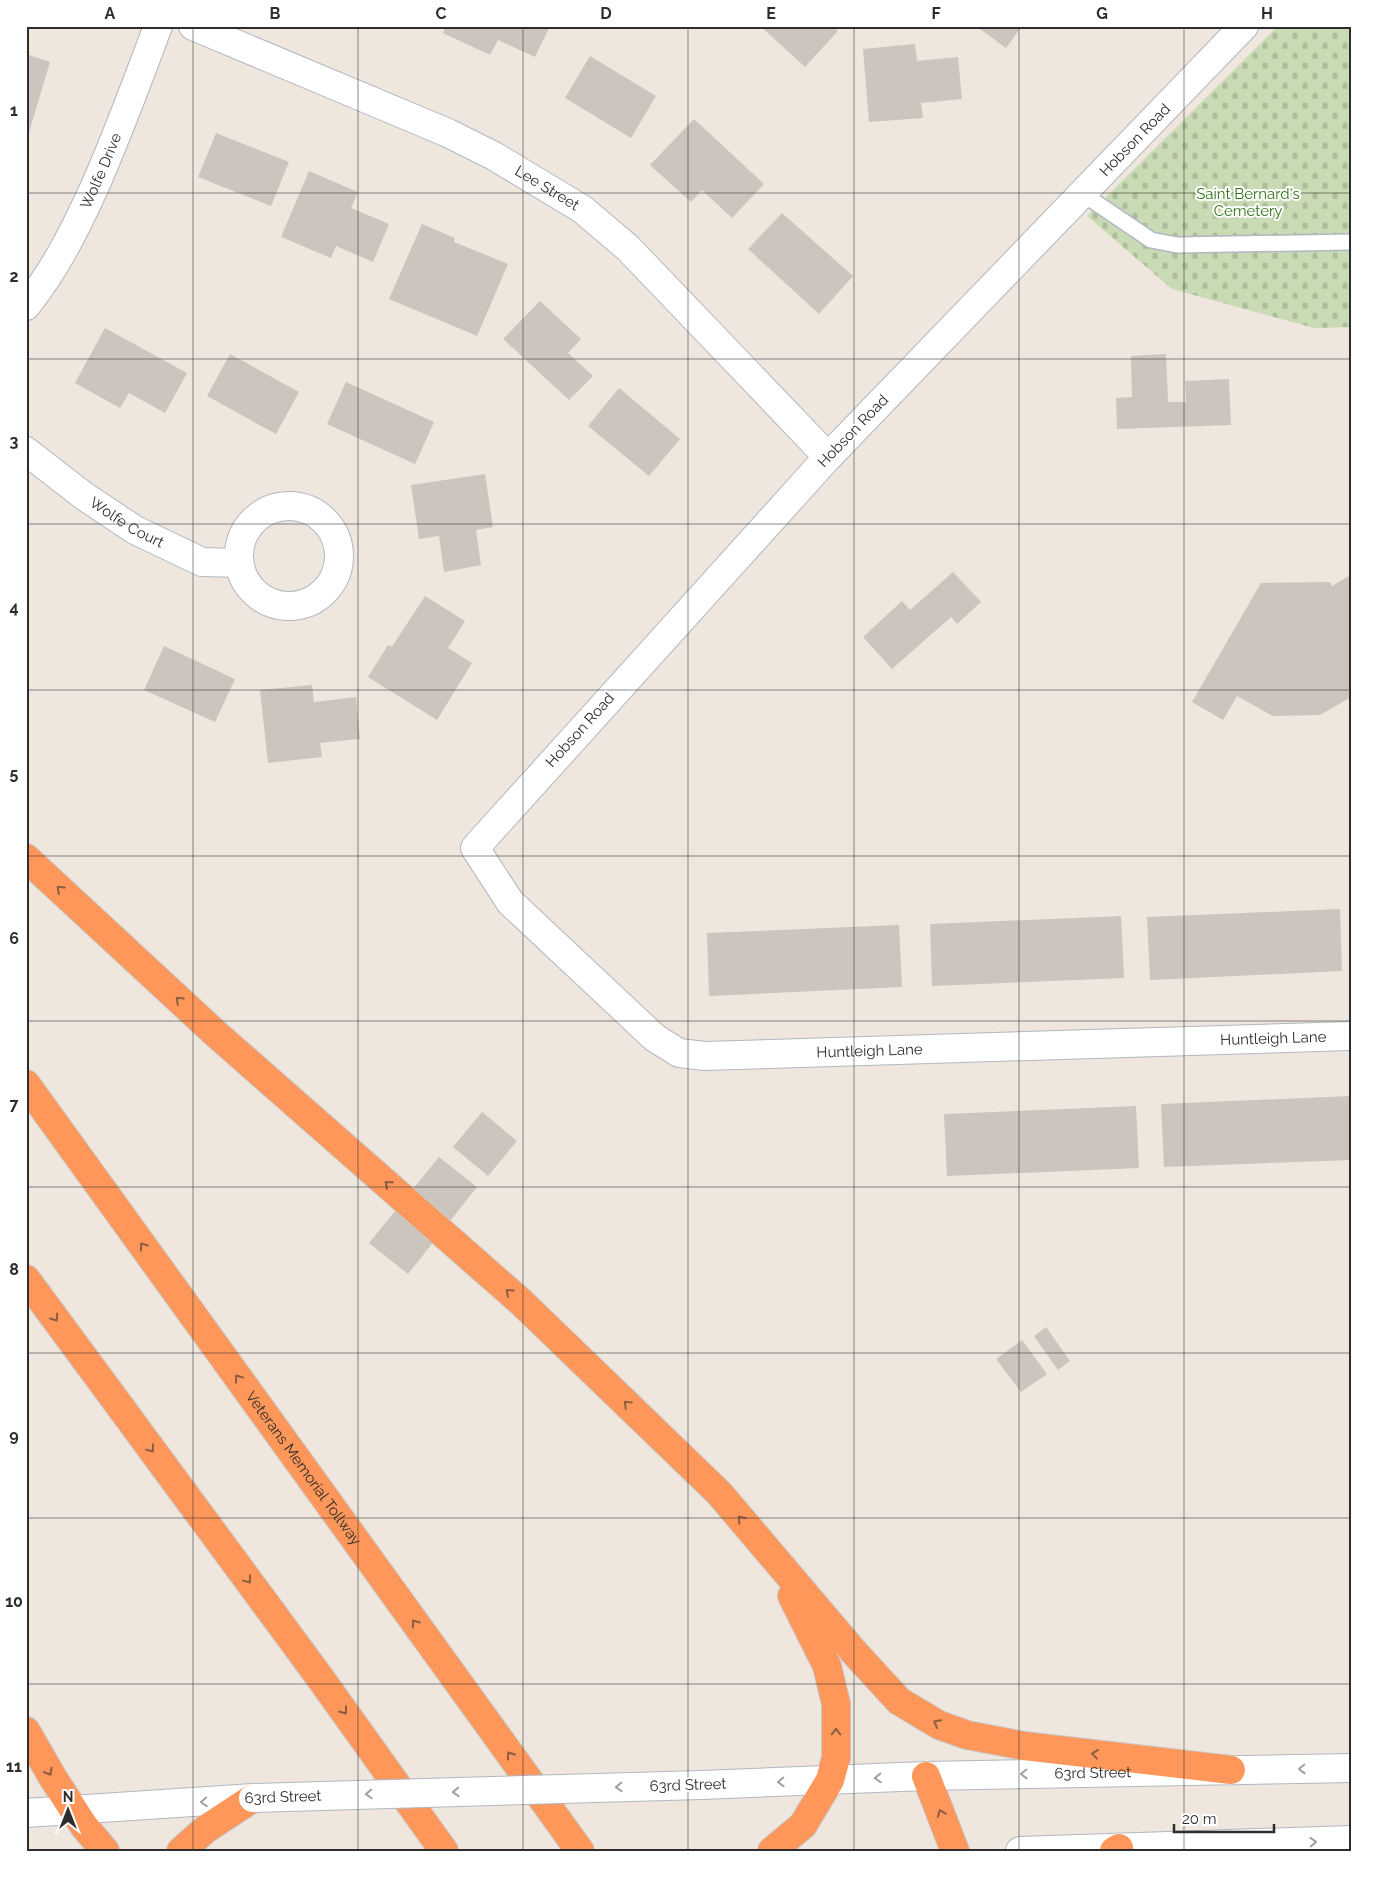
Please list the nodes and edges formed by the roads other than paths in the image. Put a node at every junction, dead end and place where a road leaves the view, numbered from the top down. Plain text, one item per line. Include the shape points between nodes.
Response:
1 (158, 26) edge
2 (193, 26) edge
3 (1244, 26) edge
4 (1083, 194) junction
5 (1351, 242) edge
6 (26, 306) edge
7 (26, 451) edge
8 (828, 456) junction
9 (239, 563) dead end
10 (474, 848) joint
11 (26, 858) edge
12 (1351, 1036) edge
13 (26, 1084) edge
14 (26, 1279) edge
15 (773, 1556) junction
16 (26, 1731) edge
17 (1351, 1768) edge
18 (1230, 1770) junction
19 (926, 1776) junction
20 (830, 1780) junction
21 (253, 1798) junction
22 (75, 1811) junction
23 (26, 1813) edge
24 (1351, 1840) edge
25 (1116, 1849) edge
26 (105, 1851) edge
27 (181, 1851) edge
28 (444, 1851) edge
29 (580, 1851) edge
30 (772, 1851) edge
31 (955, 1851) edge
32 (1020, 1851) edge

1 - 6 street, Wolfe Drive via 120,129 76,227 40,289
2 - 8 street, Lee Street via 448,133 494,156 582,209 628,248
3 - 4 street, Hobson Road
4 - 5 lane via 1151,240 1177,245
4 - 8 street, Hobson Road
7 - 9 street, Wolfe Court via 135,530 202,562
8 - 10 street, Hobson Road
10 - 12 street, Huntleigh Lane via 510,902 655,1038 679,1053 705,1056
15 -> 11 highway via 719,1493 520,1302 215,1033
29 -> 13 highway, Veterans Memorial Tollway
14 -> 28 highway
18 -> 15 highway via 1024,1746 967,1736 939,1725 899,1701
20 -> 15 highway via 836,1758 836,1704 827,1666
16 -> 22 highway
17 -> 18 street, 63rd Street
18 -> 19 street, 63rd Street
19 -> 20 street, 63rd Street
31 -> 19 highway
20 -> 21 street, 63rd Street, bridge
20 - 30 highway via 803,1825
21 -> 22 street, 63rd Street
21 - 27 highway via 206,1829
22 - 23 street, 63rd Street
22 - 26 highway
25 -> 24 street
25 - 32 street

